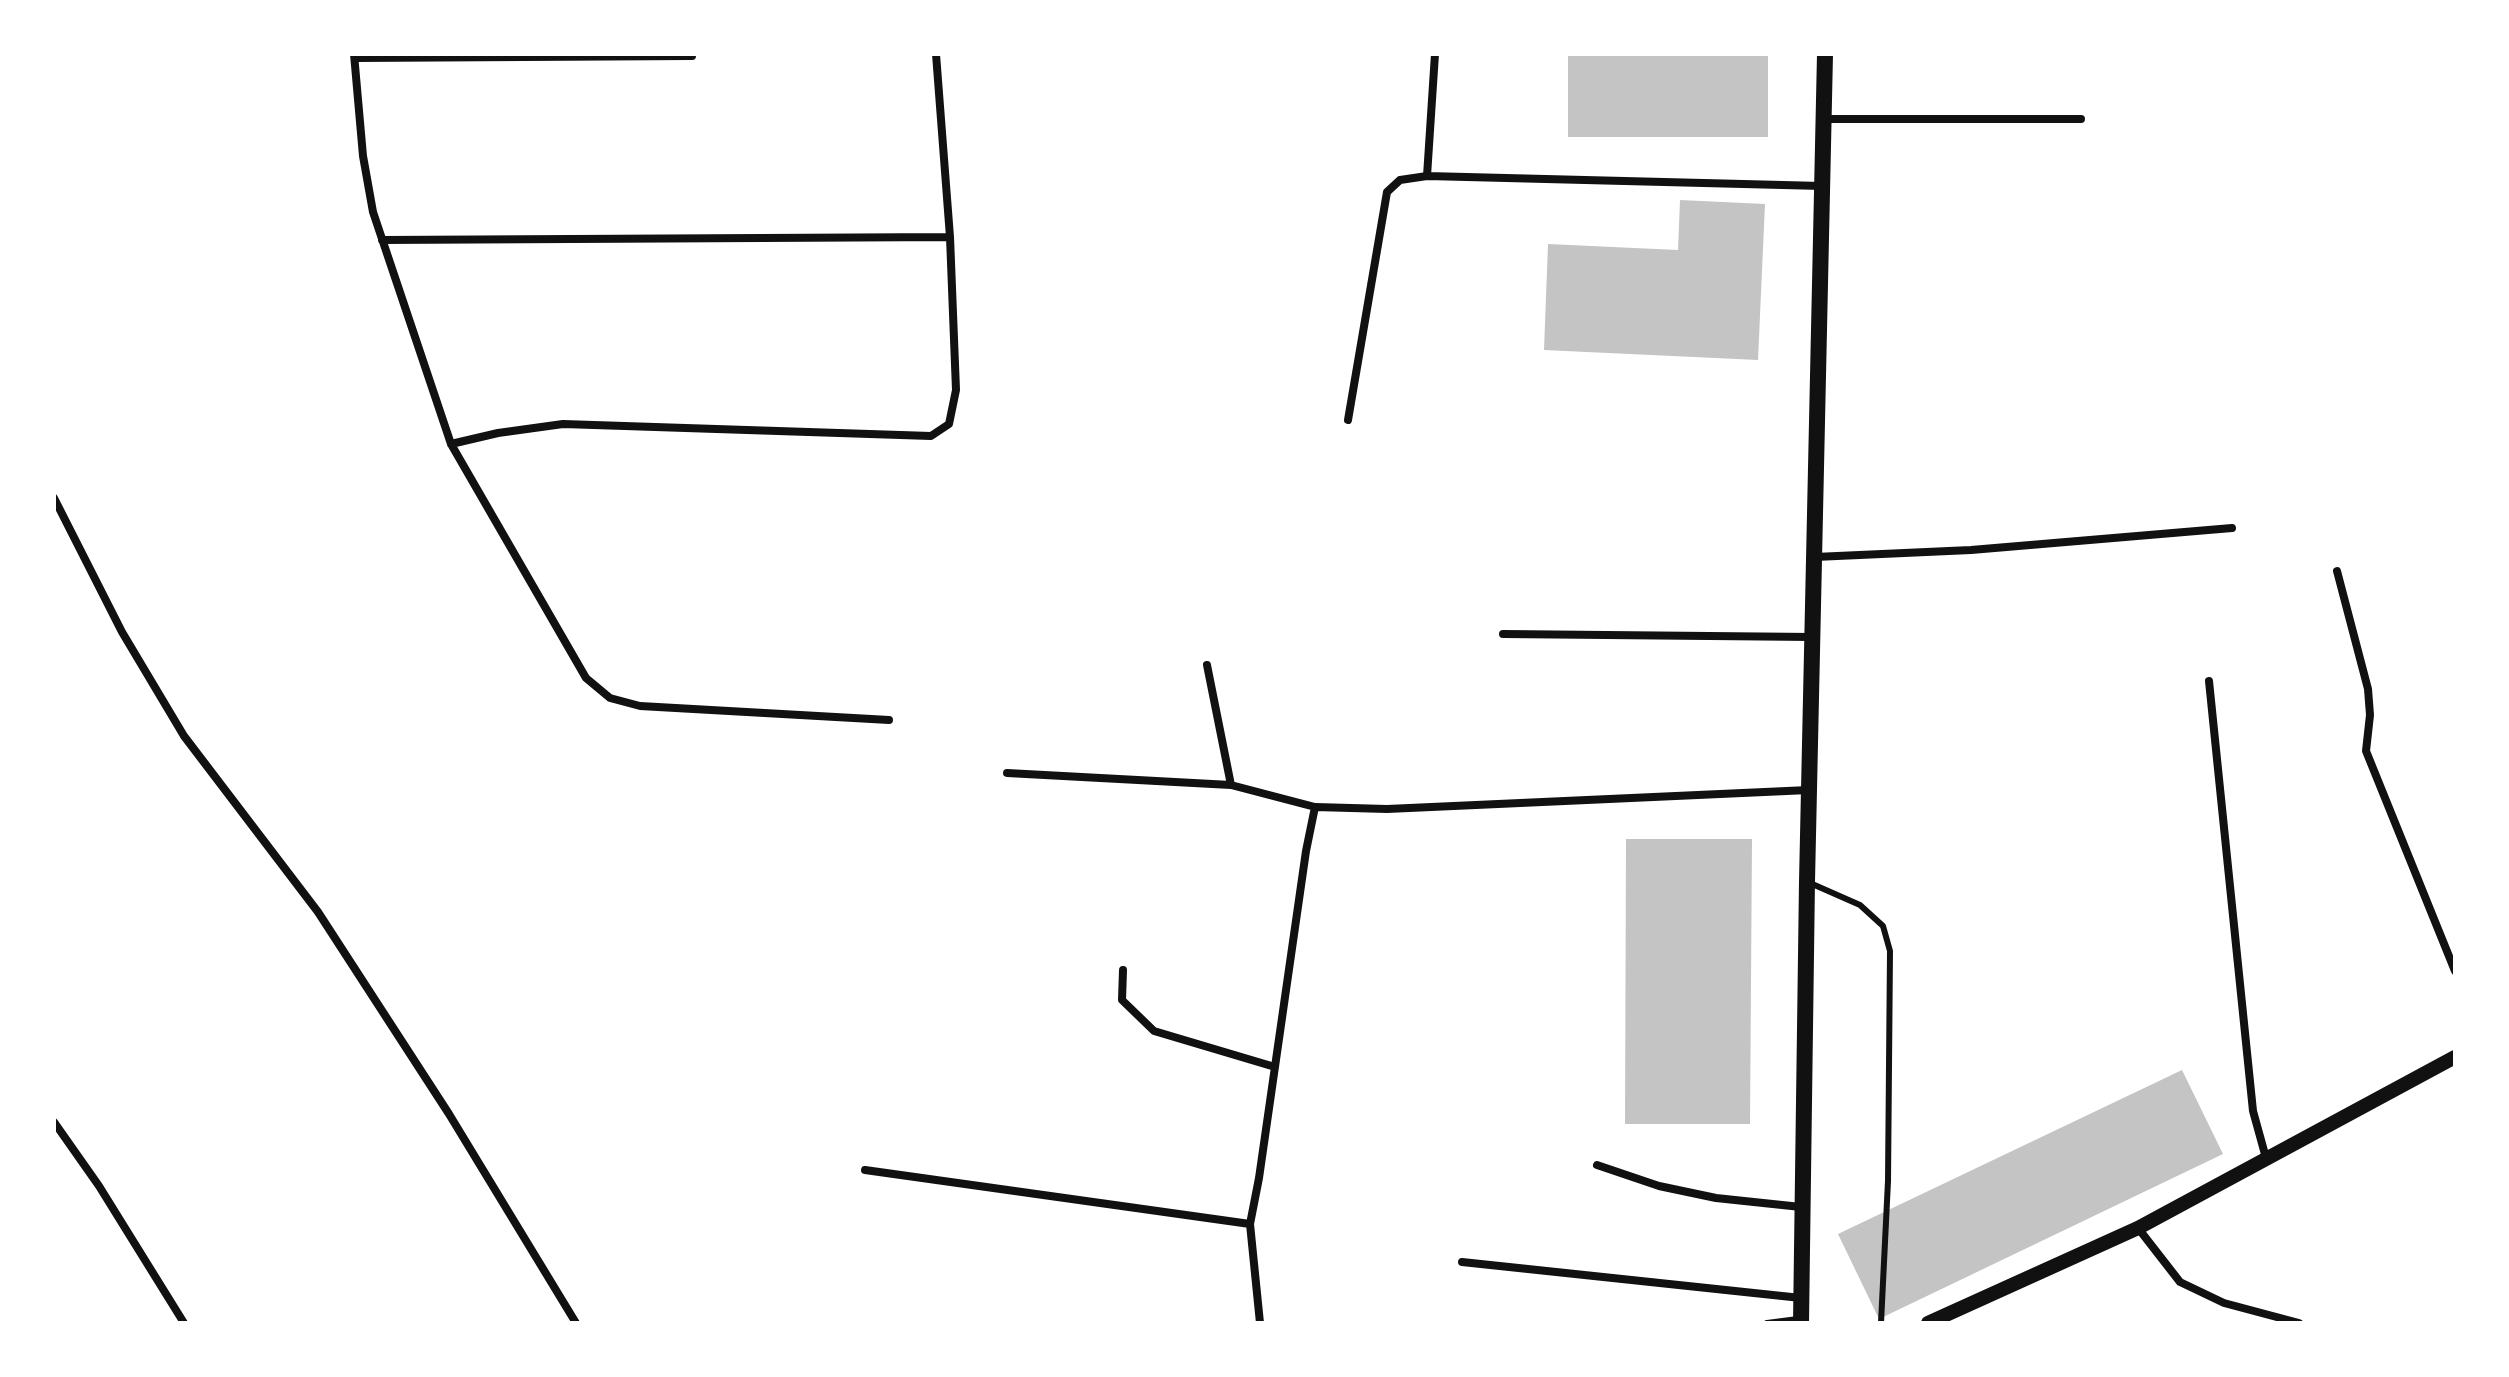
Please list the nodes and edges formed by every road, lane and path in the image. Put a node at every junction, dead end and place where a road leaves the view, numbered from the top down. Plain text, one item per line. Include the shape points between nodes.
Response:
1 (936, 54) edge
2 (1435, 54) edge
3 (1825, 54) edge
4 (354, 56) edge
5 (692, 56) edge
6 (1824, 119) junction
7 (2081, 119) dead end
8 (1427, 176) junction
9 (1822, 186) junction
10 (950, 237) junction
11 (382, 240) junction
12 (1348, 420) dead end
13 (451, 444) junction
14 (54, 498) edge
15 (2232, 528) dead end
16 (1814, 557) junction
17 (2337, 571) dead end
18 (1503, 634) dead end
19 (1812, 637) junction
20 (1207, 665) dead end
21 (2209, 681) dead end
22 (889, 720) dead end
23 (1007, 773) dead end
24 (1231, 785) junction
25 (1809, 790) junction
26 (1315, 807) junction
27 (1807, 881) junction
28 (1123, 970) dead end
29 (2455, 971) edge
30 (2455, 1057) edge
31 (1275, 1067) junction
32 (54, 1122) edge
33 (2266, 1158) junction
34 (1597, 1165) dead end
35 (865, 1170) dead end
36 (1801, 1207) junction
37 (1250, 1224) junction
38 (2138, 1228) junction
39 (1462, 1262) dead end
40 (1801, 1298) junction
41 (1801, 1321) edge
42 (184, 1323) edge
43 (576, 1323) edge
44 (1260, 1323) edge
45 (1767, 1323) edge
46 (1881, 1323) edge
47 (1928, 1323) edge
48 (2299, 1323) edge

1 - 10 street
2 - 8 street
3 - 6 main road
4 - 5 street
4 - 11 street via 363,156
6 - 7 street
6 - 9 main road
8 - 9 street
8 - 12 street via 1400,180 1387,192
9 - 16 main road
10 - 11 street
10 - 13 street via 956,390 949,424 931,436 563,424
11 - 13 street
13 - 22 street via 586,678 610,698 640,706
14 - 43 street via 122,632 184,736 318,912
15 - 16 street
16 - 19 main road
17 - 29 street via 2368,689 2366,751
18 - 19 street
19 - 25 main road
20 - 24 street
21 - 33 street via 2253,1111
23 - 24 street
24 - 26 street
25 - 26 street via 1387,809
25 - 27 main road
26 - 31 street
27 - 36 main road
27 - 46 lane via 1860,905 1883,926 1890,951
28 - 31 street via 1122,1000 1154,1031
30 - 33 street
31 - 37 street
32 - 42 street
33 - 38 street
34 - 36 street via 1716,1198
35 - 37 street
36 - 40 main road
37 - 44 street
38 - 47 street
38 - 48 street via 2180,1282 2224,1303
39 - 40 street
40 - 41 main road
41 - 45 lane

